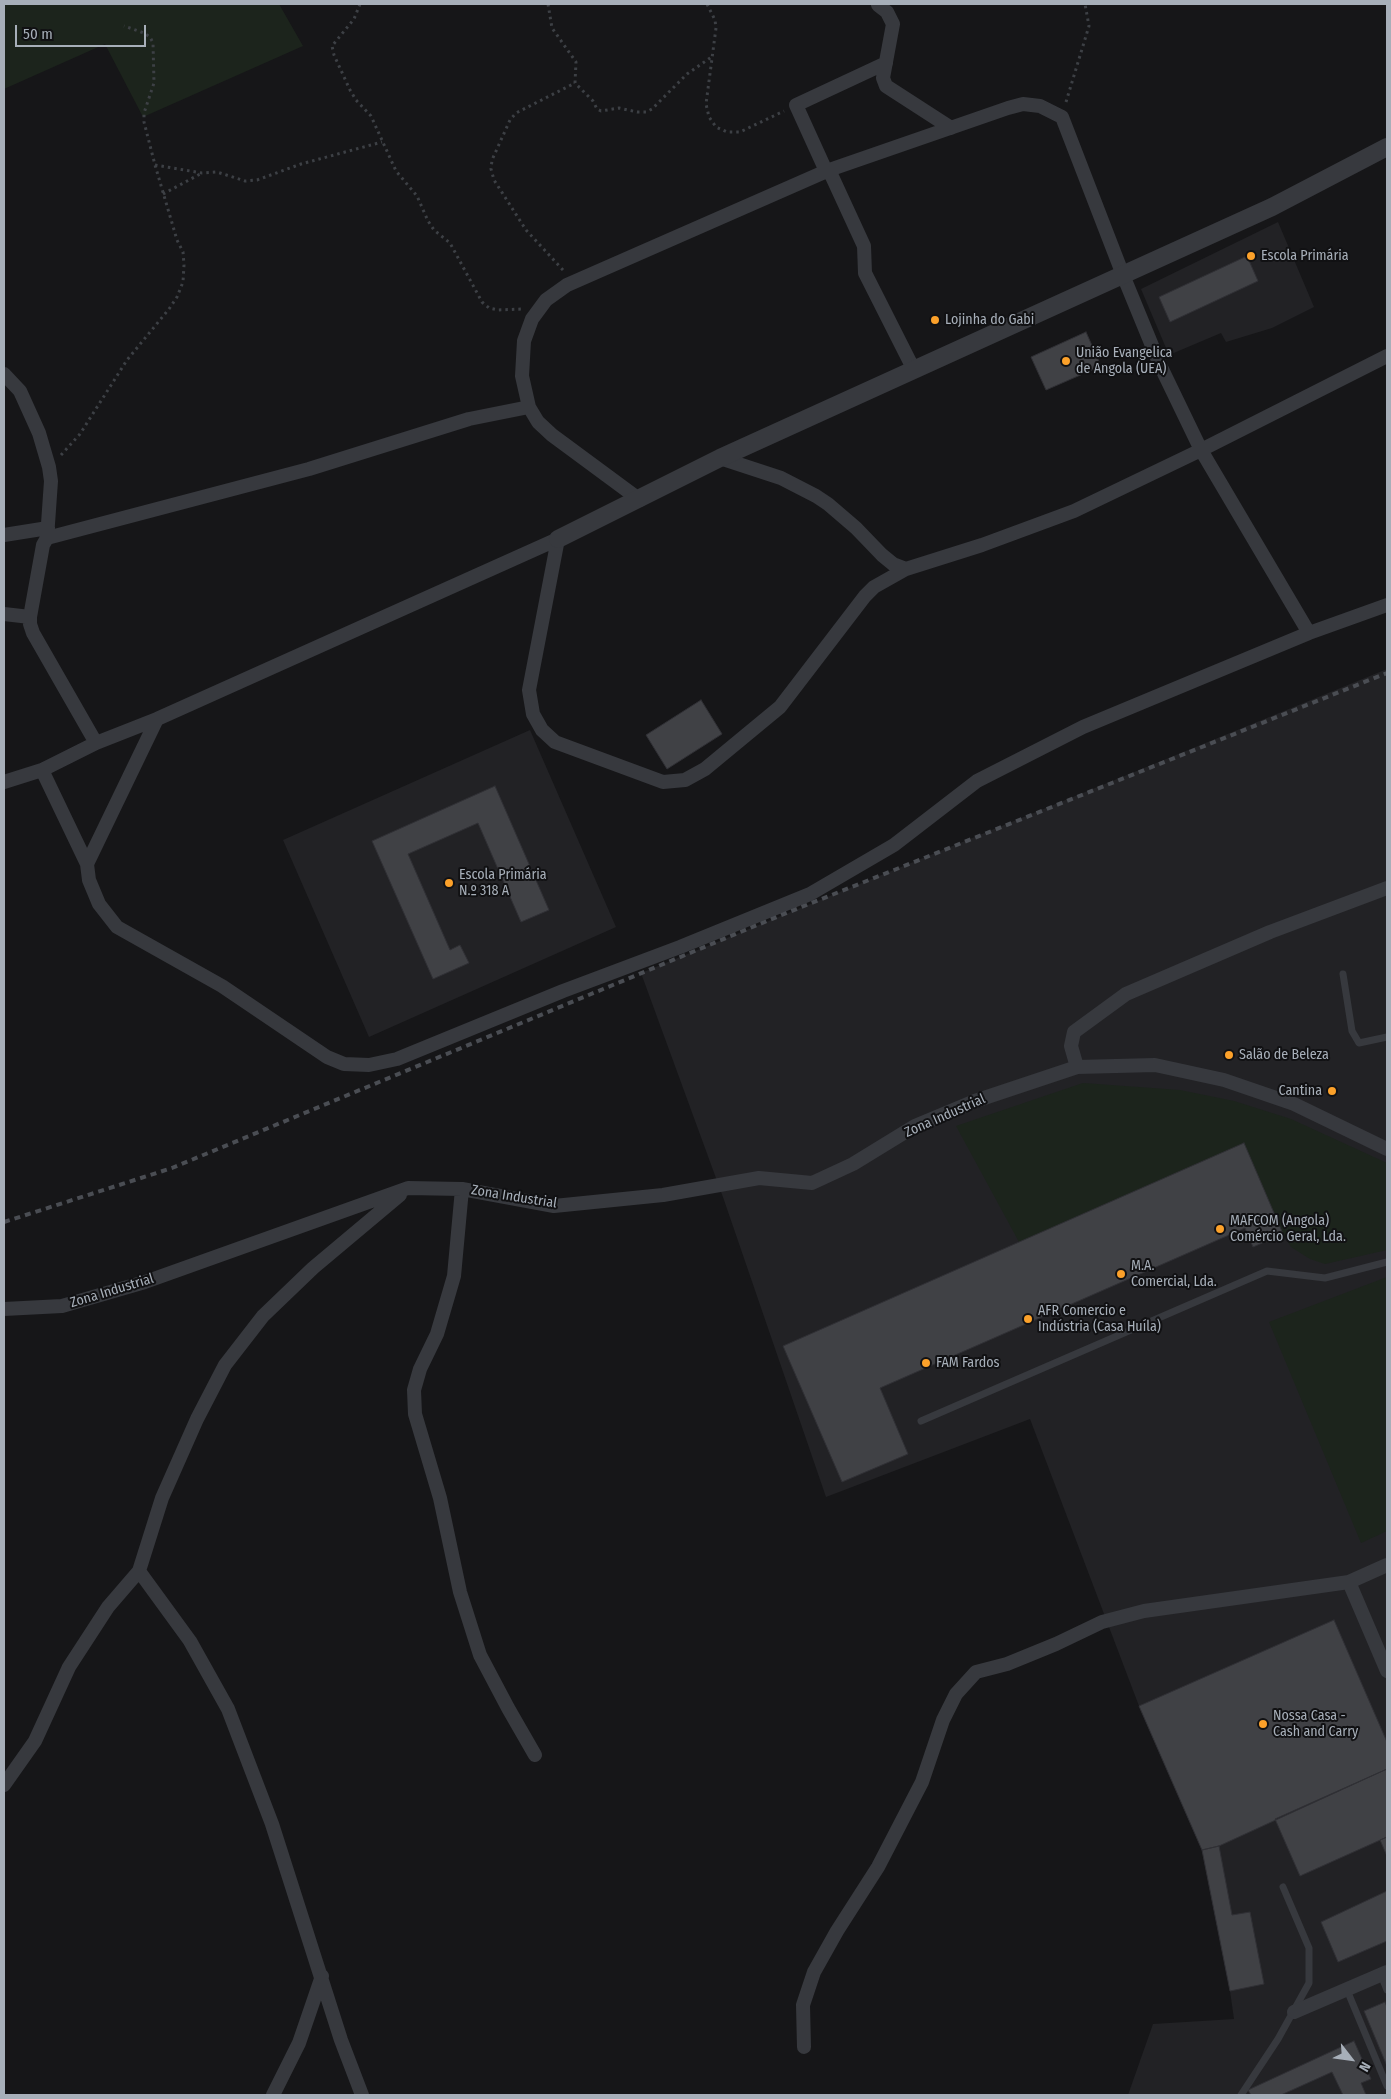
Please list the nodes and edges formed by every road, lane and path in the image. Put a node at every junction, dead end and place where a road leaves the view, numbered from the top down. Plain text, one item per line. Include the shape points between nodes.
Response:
1 (360, 4) edge
2 (548, 4) edge
3 (707, 4) edge
4 (1085, 4) edge
5 (878, 5) edge
6 (124, 26) dead end
7 (713, 56) junction
8 (886, 63) junction
9 (575, 83) junction
10 (796, 105) junction
11 (1062, 117) junction
12 (951, 128) junction
13 (382, 142) junction
14 (1387, 147) edge
15 (155, 165) junction
16 (828, 170) junction
17 (202, 173) junction
18 (163, 194) junction
19 (1123, 275) junction
20 (574, 282) junction
21 (539, 309) junction
22 (1387, 356) edge
23 (914, 370) junction
24 (4, 374) edge
25 (529, 407) junction
26 (1201, 450) junction
27 (720, 458) junction
28 (49, 468) junction
29 (640, 500) junction
30 (48, 533) junction
31 (4, 535) edge
32 (558, 539) junction
33 (906, 569) junction
34 (1387, 605) edge
35 (4, 614) edge
36 (30, 617) junction
37 (1309, 633) junction
38 (157, 718) junction
39 (96, 743) junction
40 (42, 770) junction
41 (4, 782) edge
42 (87, 864) junction
43 (1387, 888) edge
44 (1343, 974) dead end
45 (1387, 1037) edge
46 (1077, 1067) junction
47 (1387, 1149) edge
48 (408, 1188) junction
49 (462, 1189) junction
50 (1387, 1262) edge
51 (4, 1309) edge
52 (921, 1422) dead end
53 (1387, 1565) edge
54 (138, 1571) junction
55 (1349, 1582) junction
56 (1387, 1672) edge
57 (535, 1755) dead end
58 (4, 1785) edge
59 (1283, 1887) dead end
60 (1384, 1974) edge
61 (322, 1976) junction
62 (1347, 1990) junction
63 (1387, 1990) edge
64 (1294, 2012) junction
65 (804, 2047) dead end
66 (1387, 2086) edge
67 (273, 2095) edge
68 (362, 2095) edge
69 (1240, 2095) edge

1 - 13 path via 354,19 332,46 350,90 371,116
2 - 9 path via 552,28 576,62
3 - 7 path via 716,28
4 - 11 path via 1089,26
5 - 8 street via 887,12 893,24
6 - 15 path via 150,37 152,43 154,83 144,117
7 - 9 path via 687,74 646,112 619,108 601,111
7 - 10 path via 706,104 716,127 727,132 740,132
8 - 10 street
8 - 12 street via 883,78 886,86
9 - 20 path via 516,112 492,160 491,170 526,230
10 - 16 street
11 - 12 street via 1040,106 1023,104
11 - 19 street
12 - 16 street
13 - 17 path via 301,164 257,180 245,181 217,172
13 - 21 path via 396,171 417,196 434,230 450,243 482,302 498,310
14 - 19 street via 1272,207
15 - 17 path
15 - 18 path
16 - 20 street
16 - 23 street via 864,246 865,273
17 - 18 path
18 - 28 path via 183,252 183,282 178,296 127,360 80,434
19 - 23 street
19 - 26 street via 1160,365
20 - 21 street via 546,300
21 - 25 street via 524,341 522,376
22 - 26 street
23 - 27 street
24 - 28 street via 20,391 39,433
25 - 29 street via 552,436
25 - 30 street via 469,419 309,469
26 - 33 street via 1074,511
26 - 37 street
27 - 29 street
27 - 33 street via 781,478 816,496 856,528 882,556
28 - 30 street
29 - 32 street
30 - 31 street
30 - 36 street
32 - 33 street via 529,690 533,714 542,730 555,742 662,782 685,780 705,770 780,707 865,596 874,587
32 - 38 street
34 - 37 street
35 - 36 street
36 - 39 street via 33,633
37 - 42 street via 1083,727 977,780 894,845 810,894 397,1059 369,1065 344,1064 327,1057 222,986 117,927 99,904 89,880
38 - 39 street
38 - 42 street
39 - 40 street
40 - 41 street
40 - 42 street
43 - 46 street via 1270,932 1126,994 1074,1032 1070,1046
44 - 45 lane via 1352,1031 1359,1043
46 - 47 street, Zona Industrial via 1155,1065 1224,1080 1294,1104
46 - 49 street, Zona Industrial via 975,1101 915,1126 853,1164 812,1183 759,1178 663,1195 554,1206
48 - 49 street, Zona Industrial
48 - 51 street, Zona Industrial via 117,1290 62,1306
48 - 54 street via 262,1316 225,1365 162,1498
49 - 57 street via 454,1276 437,1334 414,1390 415,1414 440,1498 460,1592 480,1655
50 - 52 lane via 1325,1278 1267,1271
53 - 55 street
54 - 58 street via 108,1607 69,1667 35,1740
54 - 61 street via 190,1641 228,1708 272,1824
55 - 56 street
55 - 65 street via 1144,1611 1102,1622 1007,1664 976,1672 956,1694 943,1720 922,1782 878,1867 814,1972 803,2005
59 - 64 lane via 1309,1948 1309,1983
60 - 62 street
60 - 63 lane
61 - 67 street via 299,2043
61 - 68 street
62 - 64 street
62 - 66 lane
64 - 69 lane

